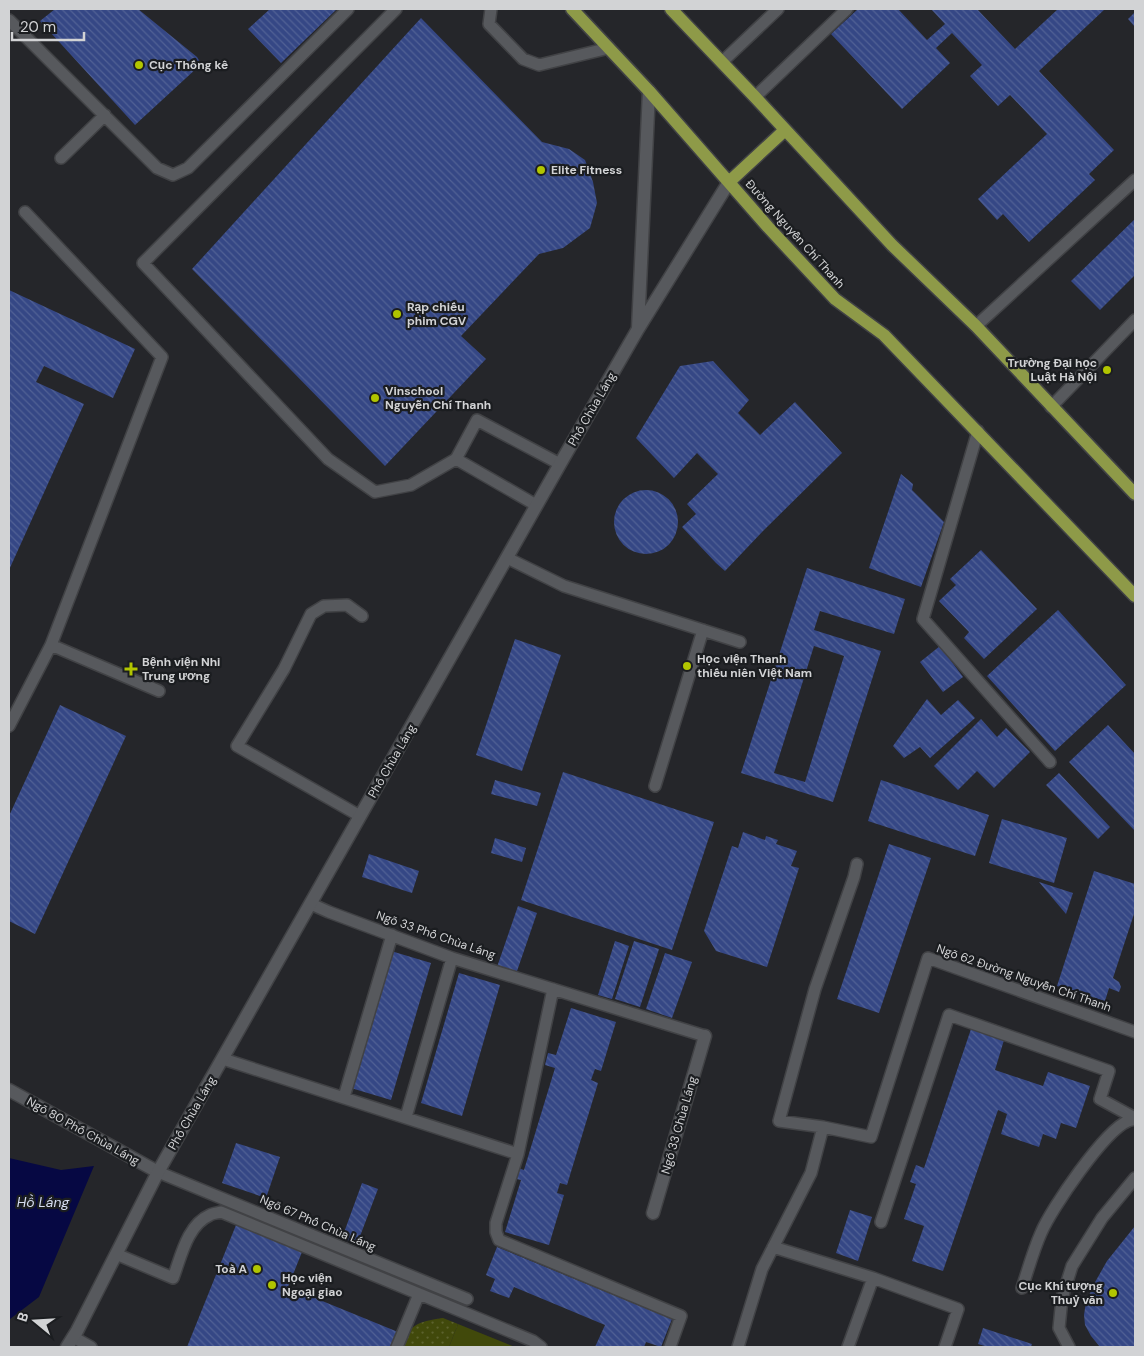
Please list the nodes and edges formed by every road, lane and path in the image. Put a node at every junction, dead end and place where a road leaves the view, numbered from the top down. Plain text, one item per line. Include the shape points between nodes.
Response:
1 (348, 9) edge
2 (396, 9) edge
3 (491, 9) edge
4 (572, 9) edge
5 (671, 9) edge
6 (778, 9) edge
7 (847, 9) edge
8 (9, 20) edge
9 (609, 48) junction
10 (722, 62) junction
11 (650, 91) junction
12 (755, 97) junction
13 (105, 115) junction
14 (785, 130) junction
15 (61, 158) dead end
16 (1135, 180) edge
17 (729, 182) junction
18 (25, 212) dead end
19 (1135, 320) edge
20 (976, 326) junction
21 (638, 329) junction
22 (1052, 407) junction
23 (978, 431) junction
24 (456, 459) junction
25 (560, 464) junction
26 (1135, 494) edge
27 (536, 505) junction
28 (506, 558) junction
29 (1135, 596) edge
30 (362, 616) dead end
31 (704, 630) junction
32 (740, 642) dead end
33 (51, 645) junction
34 (159, 690) dead end
35 (9, 726) edge
36 (1050, 762) dead end
37 (654, 786) dead end
38 (360, 816) junction
39 (857, 864) dead end
40 (311, 904) junction
41 (392, 935) junction
42 (452, 958) junction
43 (553, 989) junction
44 (1135, 1032) edge
45 (705, 1036) joint
46 (223, 1059) junction
47 (9, 1090) edge
48 (344, 1097) junction
49 (406, 1117) junction
50 (1135, 1119) edge
51 (823, 1128) junction
52 (518, 1154) junction
53 (158, 1172) junction
54 (1135, 1178) edge
55 (653, 1213) dead end
56 (881, 1222) dead end
57 (773, 1247) junction
58 (116, 1254) junction
59 (873, 1278) junction
60 (1022, 1288) dead end
61 (419, 1294) junction
62 (467, 1299) dead end
63 (70, 1342) edge
64 (91, 1347) edge
65 (397, 1347) edge
66 (541, 1347) edge
67 (670, 1347) edge
68 (738, 1347) edge
69 (848, 1347) edge
70 (945, 1347) edge
71 (1069, 1347) edge

1 - 13 lane via 188,168 174,175 157,168
2 - 24 lane via 143,263 328,459 375,492 412,485
3 - 9 lane via 489,24 523,59 539,65
4 - 9 main road, Đường Nguyễn Chí Thanh
5 - 10 main road
6 - 10 lane
7 - 12 lane
8 - 13 lane
9 - 11 main road, Đường Nguyễn Chí Thanh
10 - 12 main road
11 - 17 main road, Đường Nguyễn Chí Thanh
11 - 21 street
12 - 14 main road
13 - 15 lane
14 - 17 main road
14 - 20 main road via 892,245
16 - 20 lane
17 - 21 street, Phố Chùa Láng
17 - 23 main road, Đường Nguyễn Chí Thanh via 835,299 884,335
18 - 33 lane via 162,357
19 - 22 lane
20 - 22 main road
21 - 25 street, Phố Chùa Láng
22 - 26 main road
23 - 29 main road, Đường Nguyễn Chí Thanh
23 - 36 lane via 923,619
24 - 25 lane via 477,420
24 - 27 lane
25 - 27 street, Phố Chùa Láng
27 - 28 street, Phố Chùa Láng
28 - 31 lane via 564,586
28 - 38 street, Phố Chùa Láng
30 - 38 lane via 347,605 324,606 311,614 284,669 238,746
31 - 32 lane
31 - 37 lane
33 - 34 lane
33 - 35 lane
38 - 40 street, Phố Chùa Láng
39 - 51 lane, Ngõ 62 Đường Nguyễn Chí Thanh via 815,989 779,1121
40 - 41 lane, Ngõ 33 Phố Chùa Láng
40 - 46 street, Phố Chùa Láng
41 - 42 lane, Ngõ 33 Phố Chùa Láng
41 - 48 lane
42 - 43 lane, Ngõ 33 Phố Chùa Láng
42 - 49 lane
43 - 45 lane, Ngõ 33 Phố Chùa Láng
43 - 52 lane
44 - 51 lane, Ngõ 62 Đường Nguyễn Chí Thanh via 928,958 871,1137
45 - 55 street, Ngõ 33 Chùa Láng
46 - 48 lane
46 - 53 street, Phố Chùa Láng
47 - 53 street, Ngõ 80 Phố Chùa Láng
48 - 49 lane
49 - 52 lane
50 - 56 lane via 1100,1099 1109,1070 949,1015
50 - 60 lane via 1123,1124 1101,1145 1056,1205 1041,1232
51 - 57 lane via 811,1173
52 - 67 lane via 496,1223 499,1240 681,1316
53 - 58 street, Phố Chùa Láng
53 - 62 lane, Ngõ 67 Phố Chùa Láng
54 - 71 lane via 1102,1218 1072,1266 1062,1298 1060,1328
57 - 59 lane
57 - 68 lane via 762,1269
58 - 61 lane via 172,1278 189,1235 209,1215 221,1212
58 - 63 street, Phố Chùa Láng
59 - 69 lane
59 - 70 lane via 958,1309
61 - 65 lane
61 - 66 lane
63 - 64 lane

